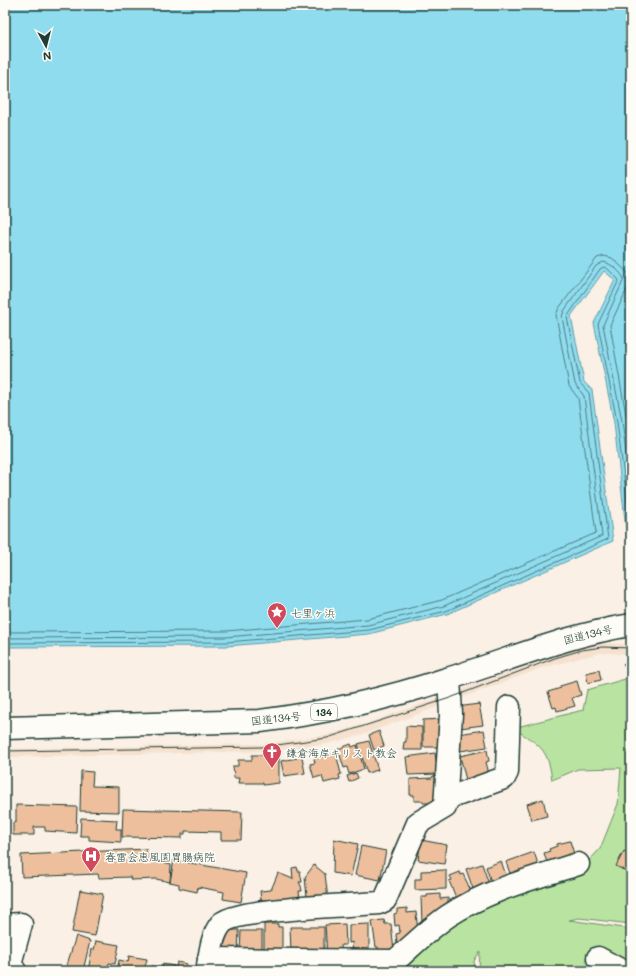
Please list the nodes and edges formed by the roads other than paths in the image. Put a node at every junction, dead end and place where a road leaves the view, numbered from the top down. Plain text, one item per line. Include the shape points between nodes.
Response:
1 (631, 625) edge
2 (449, 679) junction
3 (509, 707) dead end
4 (5, 728) edge
5 (446, 799) junction
6 (578, 864) dead end
7 (5, 924) edge
8 (598, 958) dead end
9 (208, 965) edge
10 (392, 966) edge
11 (15, 971) edge
12 (622, 971) edge

1 - 2 main road, 国道134号 / 134 via 588,633
2 - 4 main road, 国道134号 / 134 via 356,705 260,721
2 - 5 main road via 451,714
3 - 5 main road via 507,772 504,778
5 - 9 main road via 445,807 418,823 385,900 379,903 245,914 222,923 215,932
6 - 10 main road via 508,887 470,903 448,916
7 - 11 main road via 21,924 10,964
8 - 12 main road
9 - 10 main road

